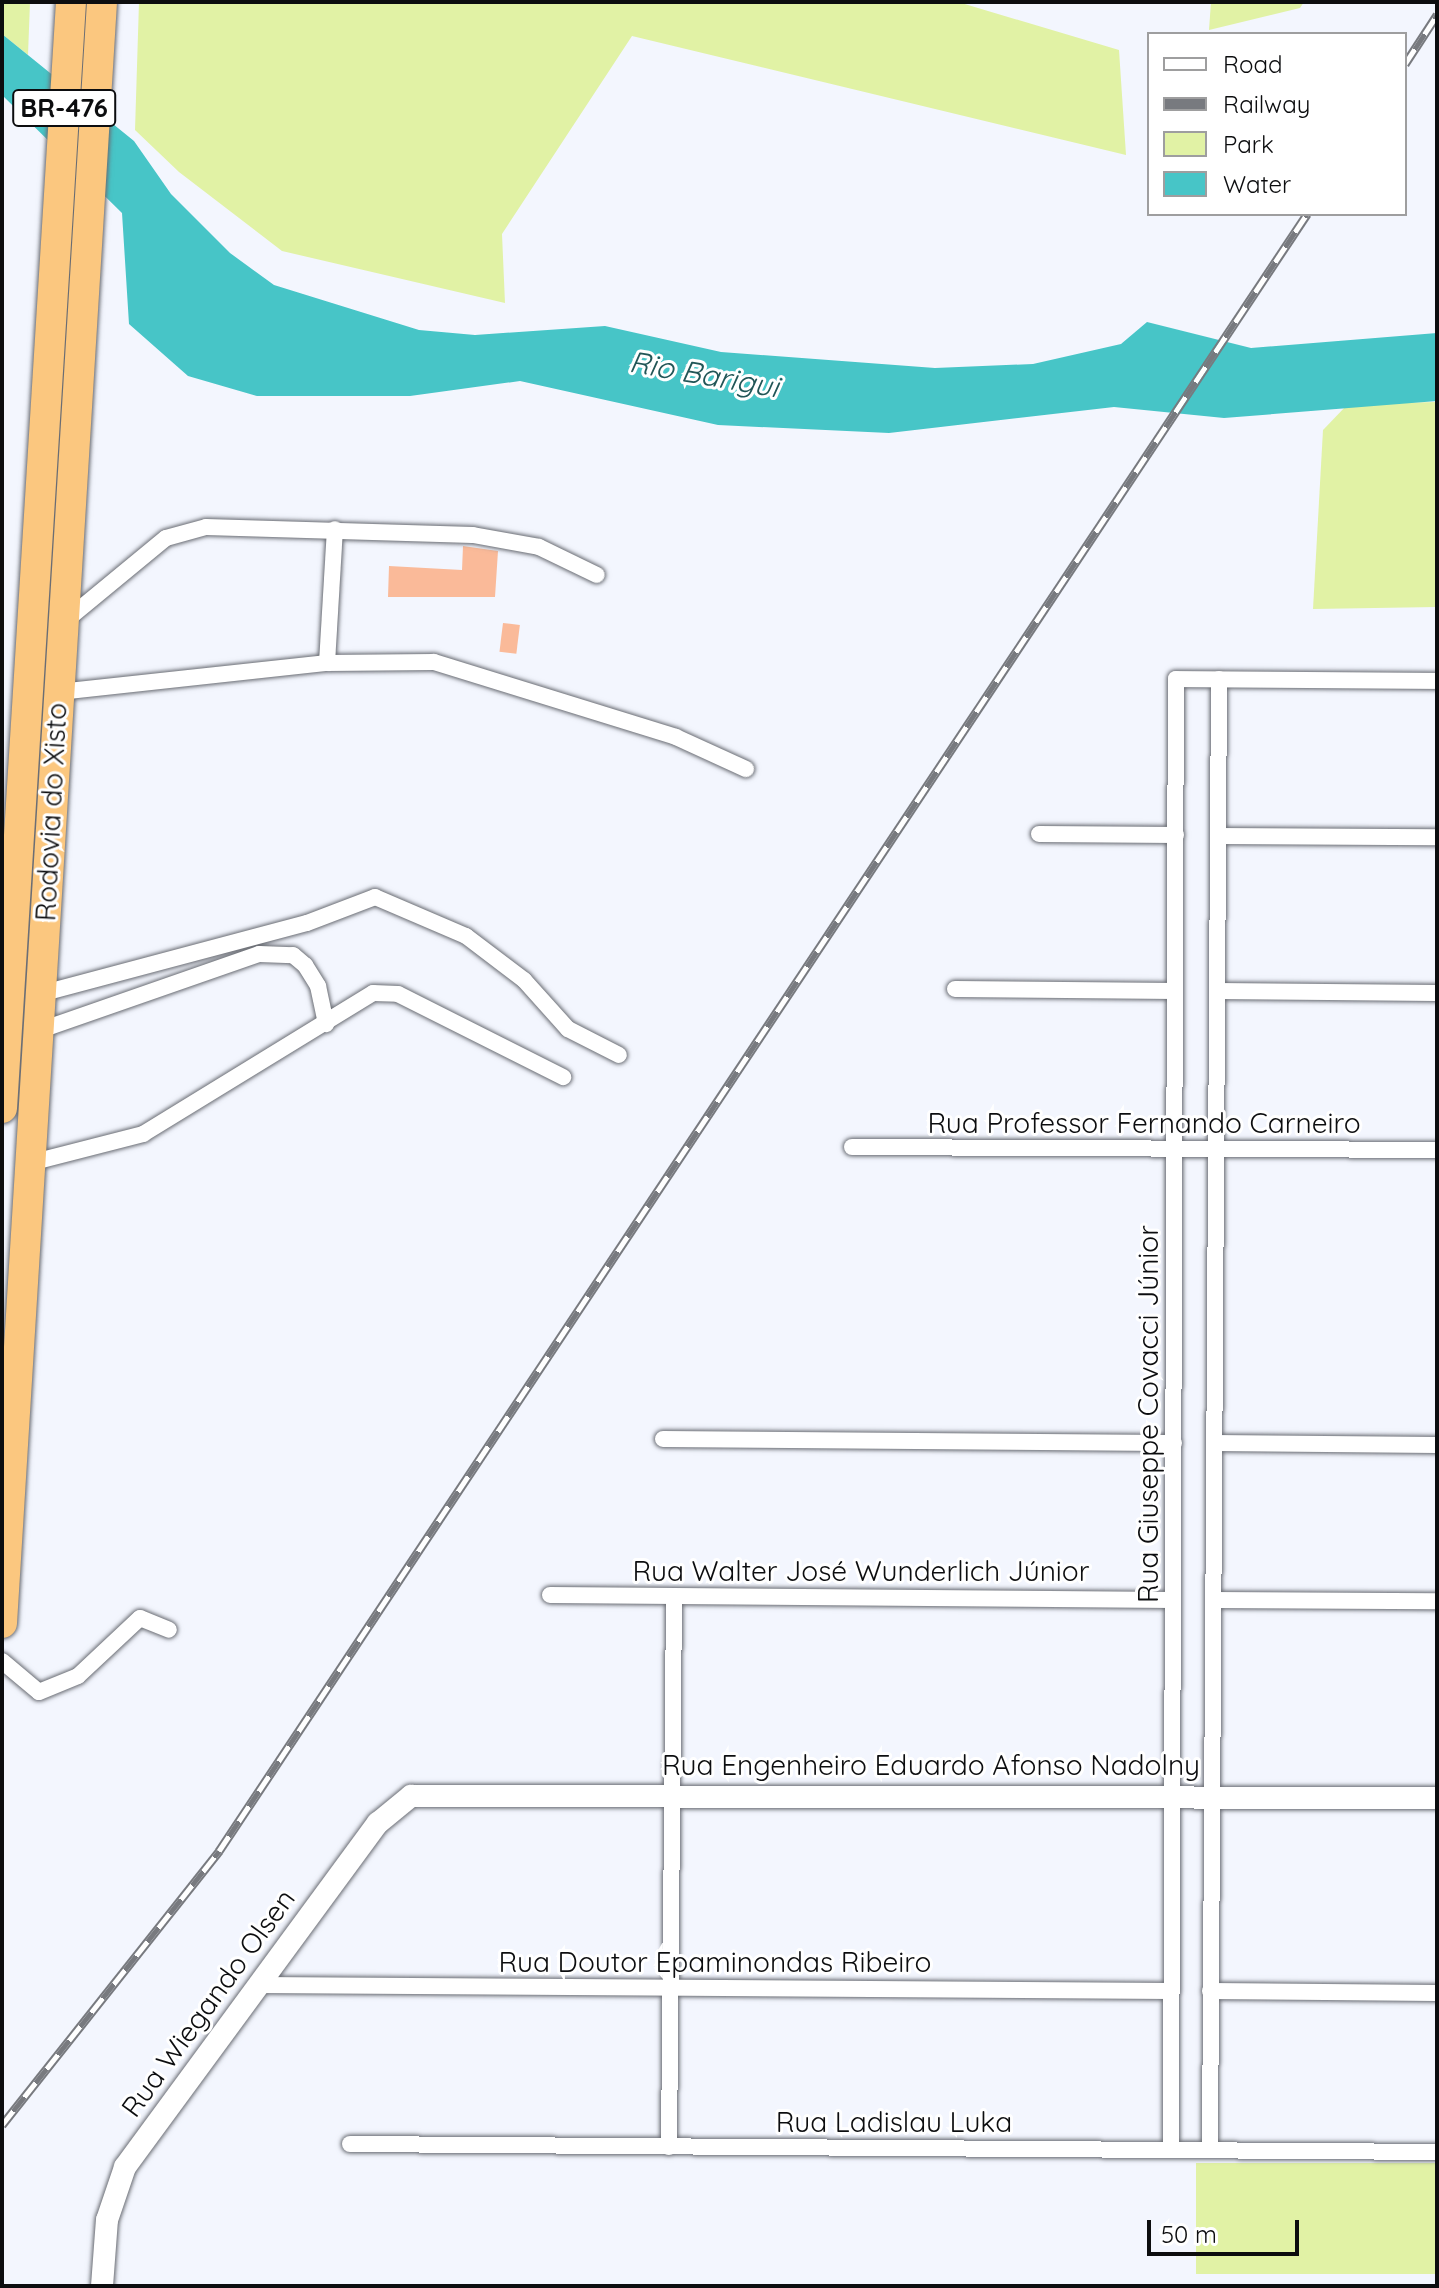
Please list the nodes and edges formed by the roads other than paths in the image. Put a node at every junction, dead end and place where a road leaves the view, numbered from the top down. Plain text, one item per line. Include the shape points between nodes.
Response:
1 (102, 2) edge
2 (70, 9) edge
3 (335, 529) junction
4 (597, 575) dead end
5 (63, 623) junction
6 (327, 663) junction
7 (1219, 679) junction
8 (1437, 681) edge
9 (59, 692) junction
10 (746, 769) dead end
11 (1039, 834) dead end
12 (1176, 835) junction
13 (1218, 836) junction
14 (1437, 837) edge
15 (955, 989) dead end
16 (1175, 991) junction
17 (1217, 991) junction
18 (1437, 993) edge
19 (40, 994) junction
20 (326, 1024) junction
21 (38, 1031) junction
22 (619, 1055) dead end
23 (563, 1077) dead end
24 (2, 1108) edge
25 (852, 1147) dead end
26 (1175, 1149) junction
27 (1216, 1149) junction
28 (1437, 1150) edge
29 (30, 1163) junction
30 (663, 1439) dead end
31 (1174, 1443) junction
32 (1214, 1443) junction
33 (1437, 1445) edge
34 (550, 1595) dead end
35 (674, 1596) junction
36 (1173, 1600) junction
37 (1213, 1600) junction
38 (1437, 1601) edge
39 (2, 1623) edge
40 (169, 1630) dead end
41 (2, 1661) edge
42 (424, 1792) joint
43 (672, 1794) junction
44 (1172, 1797) junction
45 (1212, 1797) junction
46 (1437, 1798) edge
47 (258, 1985) junction
48 (671, 1988) junction
49 (1171, 1991) junction
50 (1210, 1991) junction
51 (1437, 1993) edge
52 (350, 2144) dead end
53 (669, 2147) junction
54 (1171, 2150) junction
55 (1210, 2150) junction
56 (1437, 2152) edge
57 (102, 2286) edge

1 - 5 highway, Rodovia do Xisto / BR-476
2 - 24 highway, Rodovia do Xisto / BR-476
3 - 4 street via 473,535 539,547
3 - 5 street via 206,527 166,538
3 - 6 street
5 - 9 highway, Rodovia do Xisto / BR-476
6 - 9 street
6 - 10 street via 434,662 676,737
7 - 8 street
7 - 12 street, Rua Giuseppe Covacci Júnior via 1176,679
7 - 13 street
9 - 19 highway, Rodovia do Xisto / BR-476
11 - 12 street
12 - 16 street, Rua Giuseppe Covacci Júnior
13 - 14 street
13 - 17 street
15 - 16 street
16 - 26 street, Rua Giuseppe Covacci Júnior
17 - 18 street
17 - 27 street
19 - 21 highway, Rodovia do Xisto / BR-476
19 - 22 street via 118,978 200,949 307,923 375,897 466,936 524,980 568,1029
20 - 21 street via 318,986 305,965 293,955 259,954
20 - 23 street via 373,993 398,994
20 - 29 street via 143,1134
21 - 29 highway, Rodovia do Xisto / BR-476
25 - 26 street, Rua Professor Fernando Carneiro
26 - 27 street, Rua Professor Fernando Carneiro
26 - 31 street, Rua Giuseppe Covacci Júnior
27 - 28 street, Rua Professor Fernando Carneiro
27 - 32 street
29 - 39 highway, Rodovia do Xisto / BR-476
30 - 31 street
31 - 36 street, Rua Giuseppe Covacci Júnior
32 - 33 street
32 - 37 street
34 - 35 street, Rua Walter José Wunderlich Júnior
35 - 36 street, Rua Walter José Wunderlich Júnior
35 - 43 street
36 - 44 street, Rua Giuseppe Covacci Júnior
37 - 38 street
37 - 45 street
40 - 41 street via 140,1618 78,1676 39,1692
42 - 43 street, Rua Engenheiro Eduardo Afonso Nadolny
42 - 47 street, Rua Wiegando Olsen via 387,1811
43 - 44 street, Rua Engenheiro Eduardo Afonso Nadolny
43 - 48 street
44 - 45 street, Rua Engenheiro Eduardo Afonso Nadolny
44 - 49 street, Rua Giuseppe Covacci Júnior
45 - 46 street, Rua Engenheiro Eduardo Afonso Nadolny
45 - 50 street
47 - 48 street, Rua Doutor Epaminondas Ribeiro
47 - 57 street, Rua Wiegando Olsen via 117,2182 107,2220
48 - 49 street, Rua Doutor Epaminondas Ribeiro
48 - 53 street
49 - 54 street, Rua Giuseppe Covacci Júnior
50 - 51 street
50 - 55 street
52 - 53 street, Rua Ladislau Luka
53 - 54 street, Rua Ladislau Luka
54 - 55 street, Rua Ladislau Luka
55 - 56 street, Rua Ladislau Luka

